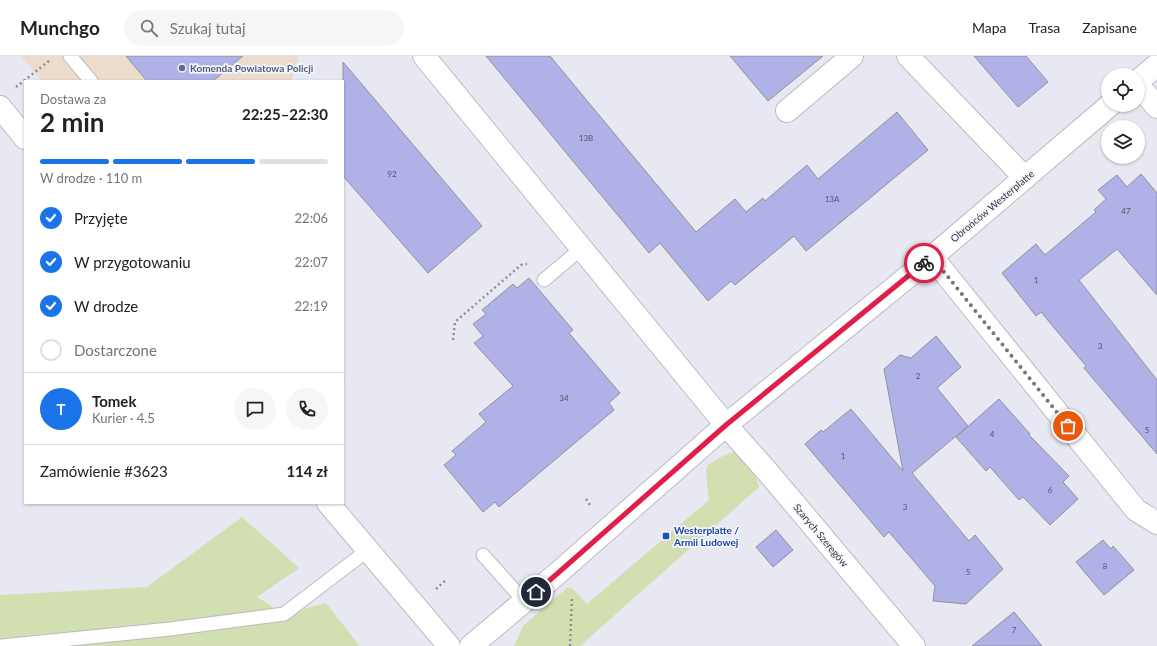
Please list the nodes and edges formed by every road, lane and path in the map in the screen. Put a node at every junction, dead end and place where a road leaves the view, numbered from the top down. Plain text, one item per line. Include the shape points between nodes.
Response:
1 (55, 56) edge
2 (70, 56) edge
3 (424, 56) edge
4 (852, 56) edge
5 (908, 56) edge
6 (1157, 65) edge
7 (1145, 75) edge
8 (24, 80) edge
9 (24, 80) edge
10 (90, 80) edge
11 (14, 88) dead end
12 (1145, 93) edge
13 (1157, 107) edge
14 (0, 108) edge
15 (788, 111) dead end
16 (1102, 112) edge
17 (24, 137) edge
18 (1026, 178) junction
19 (582, 248) junction
20 (932, 257) junction
21 (530, 264) dead end
22 (544, 280) dead end
23 (454, 340) dead end
24 (726, 425) junction
25 (586, 499) dead end
26 (329, 504) edge
27 (590, 505) dead end
28 (1157, 524) edge
29 (368, 550) junction
30 (483, 555) dead end
31 (572, 596) dead end
32 (524, 601) junction
33 (2, 646) edge
34 (449, 646) edge
35 (471, 646) edge
36 (570, 646) edge
37 (914, 646) edge

1 - 9 path
2 - 10 lane
3 - 19 street, Szarych Szeregów
4 - 15 street
5 - 18 street
6 - 7 street
8 - 11 path
12 - 13 street
14 - 17 street
16 - 18 street, Obrońców Westerplatte
18 - 20 street, Obrońców Westerplatte
19 - 22 lane
19 - 24 street, Szarych Szeregów
20 - 24 street, Obrońców Westerplatte
20 - 28 street via 1136,510
21 - 23 path via 521,265 455,322
24 - 32 street, Obrońców Westerplatte
24 - 37 street, Szarych Szeregów
25 - 27 path
26 - 29 street
29 - 33 lane via 284,614 170,629
29 - 34 street
30 - 32 lane
31 - 36 path
32 - 35 street, Obrońców Westerplatte

